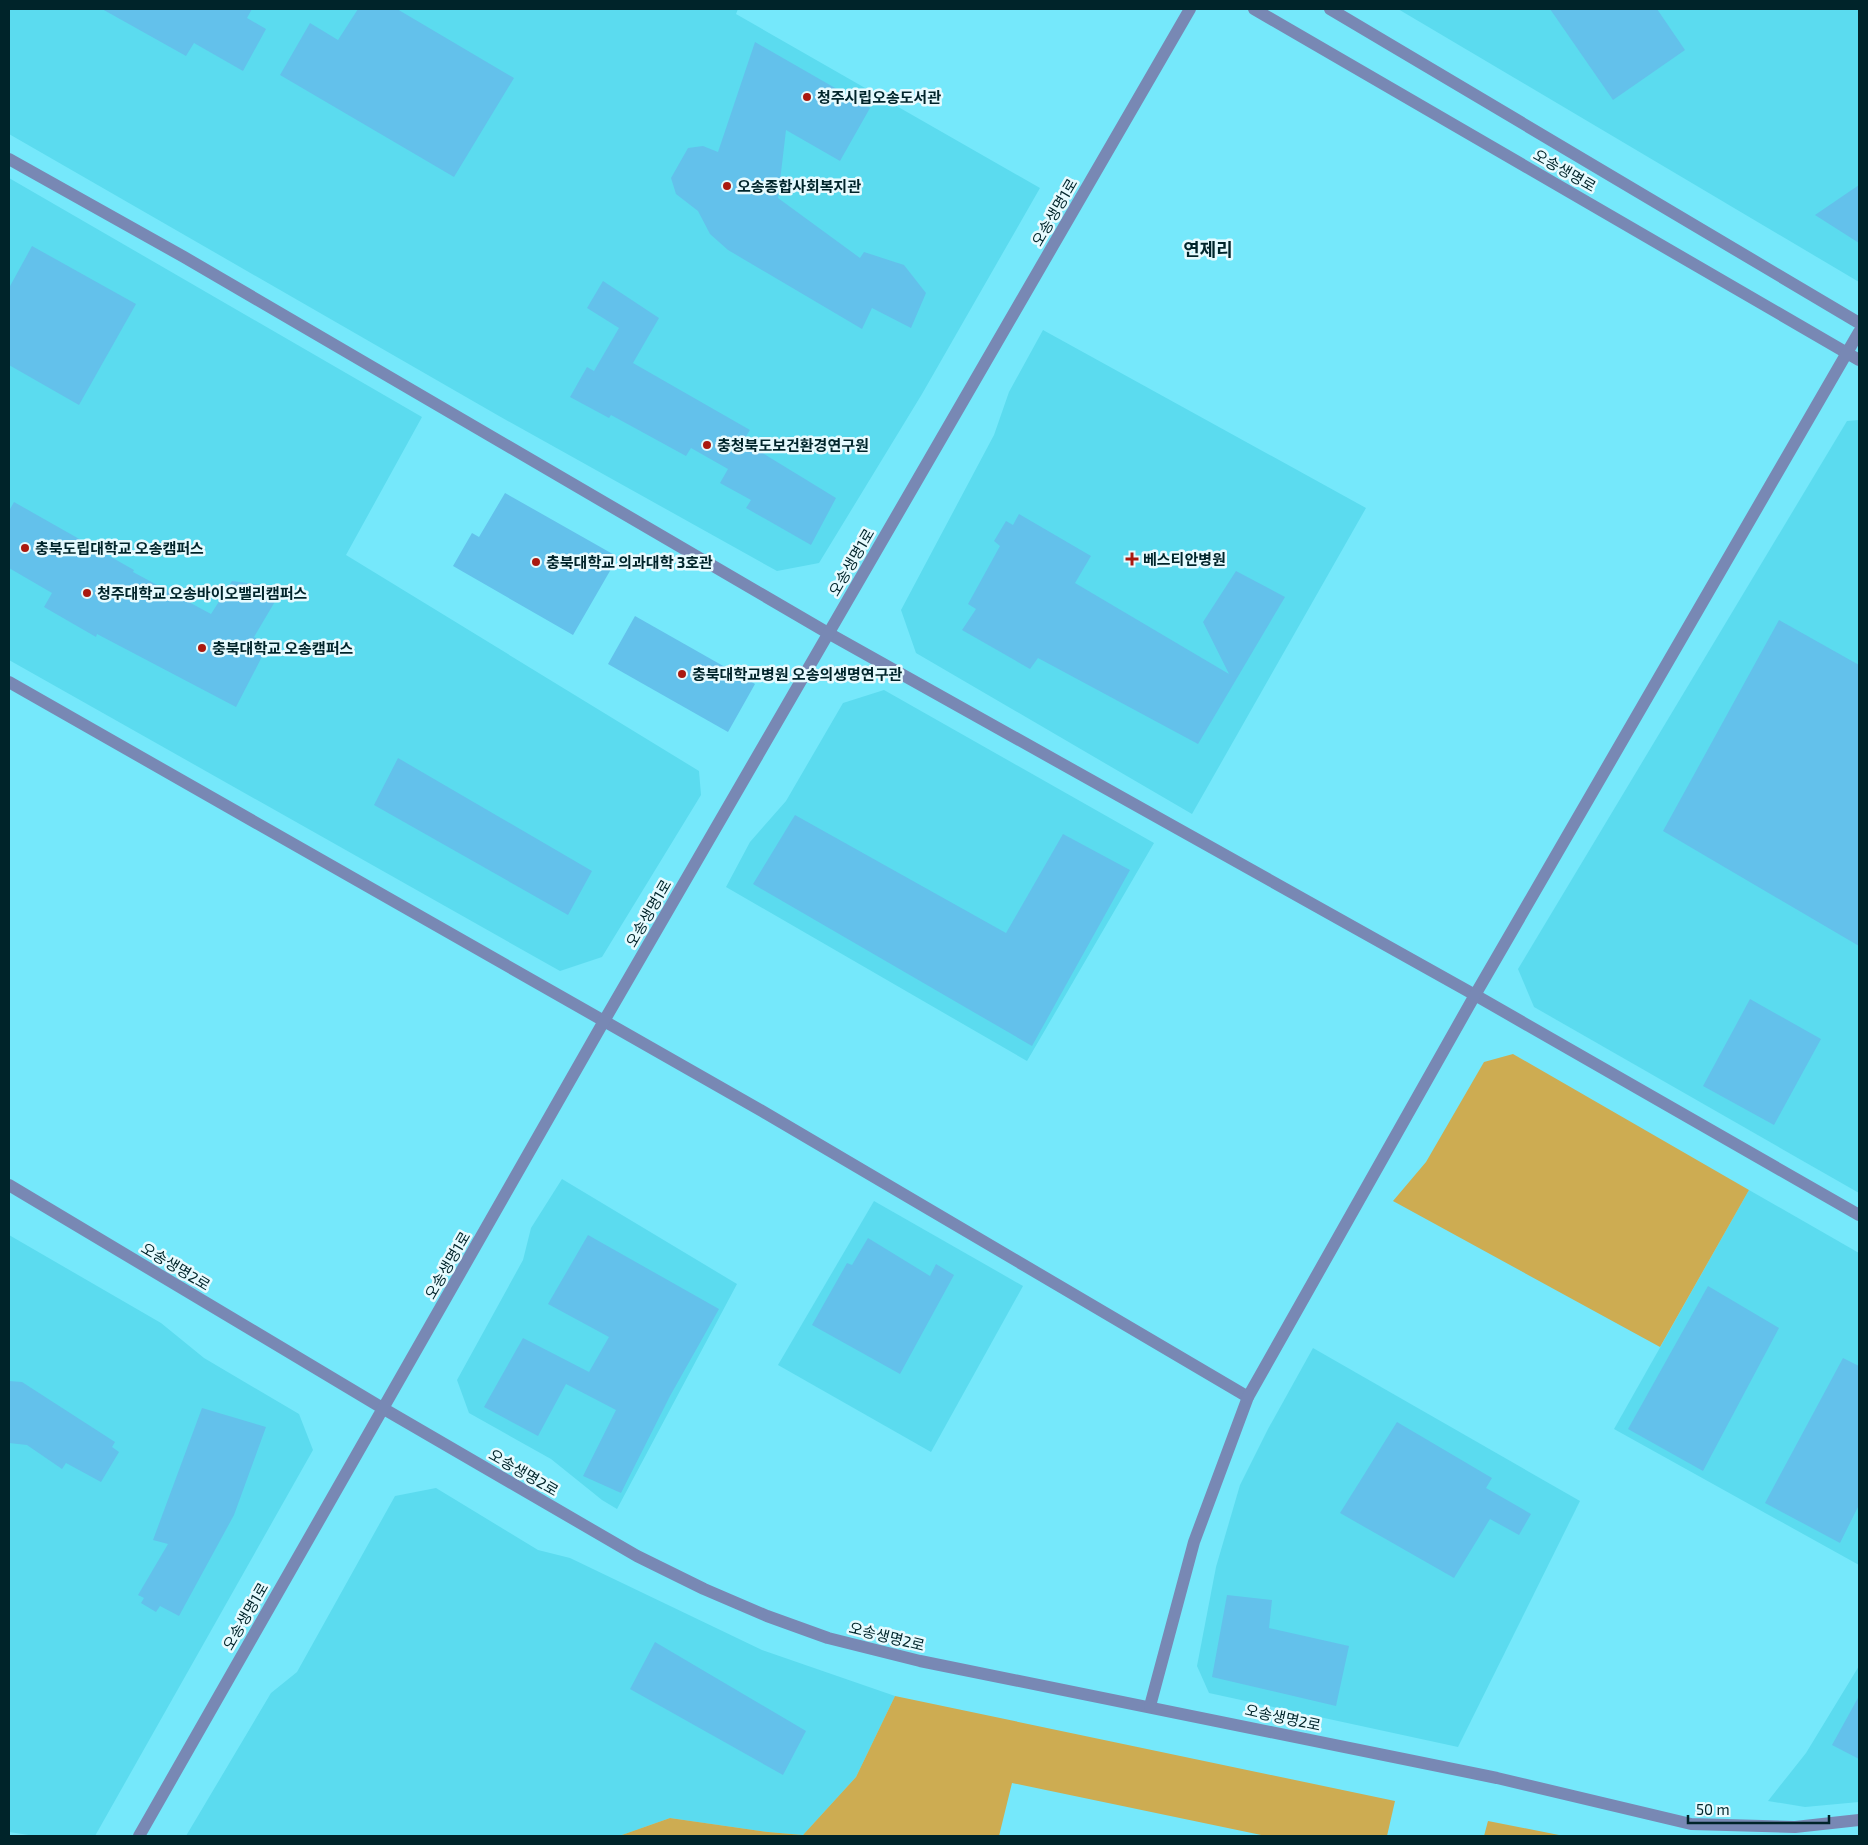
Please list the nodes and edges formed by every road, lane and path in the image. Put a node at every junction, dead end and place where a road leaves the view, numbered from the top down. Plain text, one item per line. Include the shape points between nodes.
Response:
1 (1190, 9) edge
2 (1254, 9) edge
3 (1330, 9) edge
4 (9, 159) edge
5 (1859, 323) edge
6 (1859, 332) edge
7 (1854, 357) edge
8 (828, 633) junction
9 (9, 682) edge
10 (1475, 994) junction
11 (604, 1021) junction
12 (9, 1185) edge
13 (1859, 1214) edge
14 (1248, 1397) junction
15 (384, 1409) junction
16 (1150, 1706) junction
17 (1859, 1820) edge
18 (139, 1836) edge

1 - 8 street, 오송생명1로
2 - 7 street, 오송생명로
3 - 5 street, 오송생명로
4 - 8 street via 184,257
6 - 7 street
7 - 10 street
8 - 10 street
8 - 11 street, 오송생명1로
9 - 11 street
10 - 13 street
10 - 14 street
11 - 14 street
11 - 15 street, 오송생명1로
12 - 15 street, 오송생명2로
14 - 16 street via 1194,1542
15 - 16 street, 오송생명2로 via 636,1556 767,1616 828,1638 920,1661
15 - 18 street, 오송생명1로
16 - 17 street, 오송생명2로 via 1497,1778 1691,1824 1795,1827

